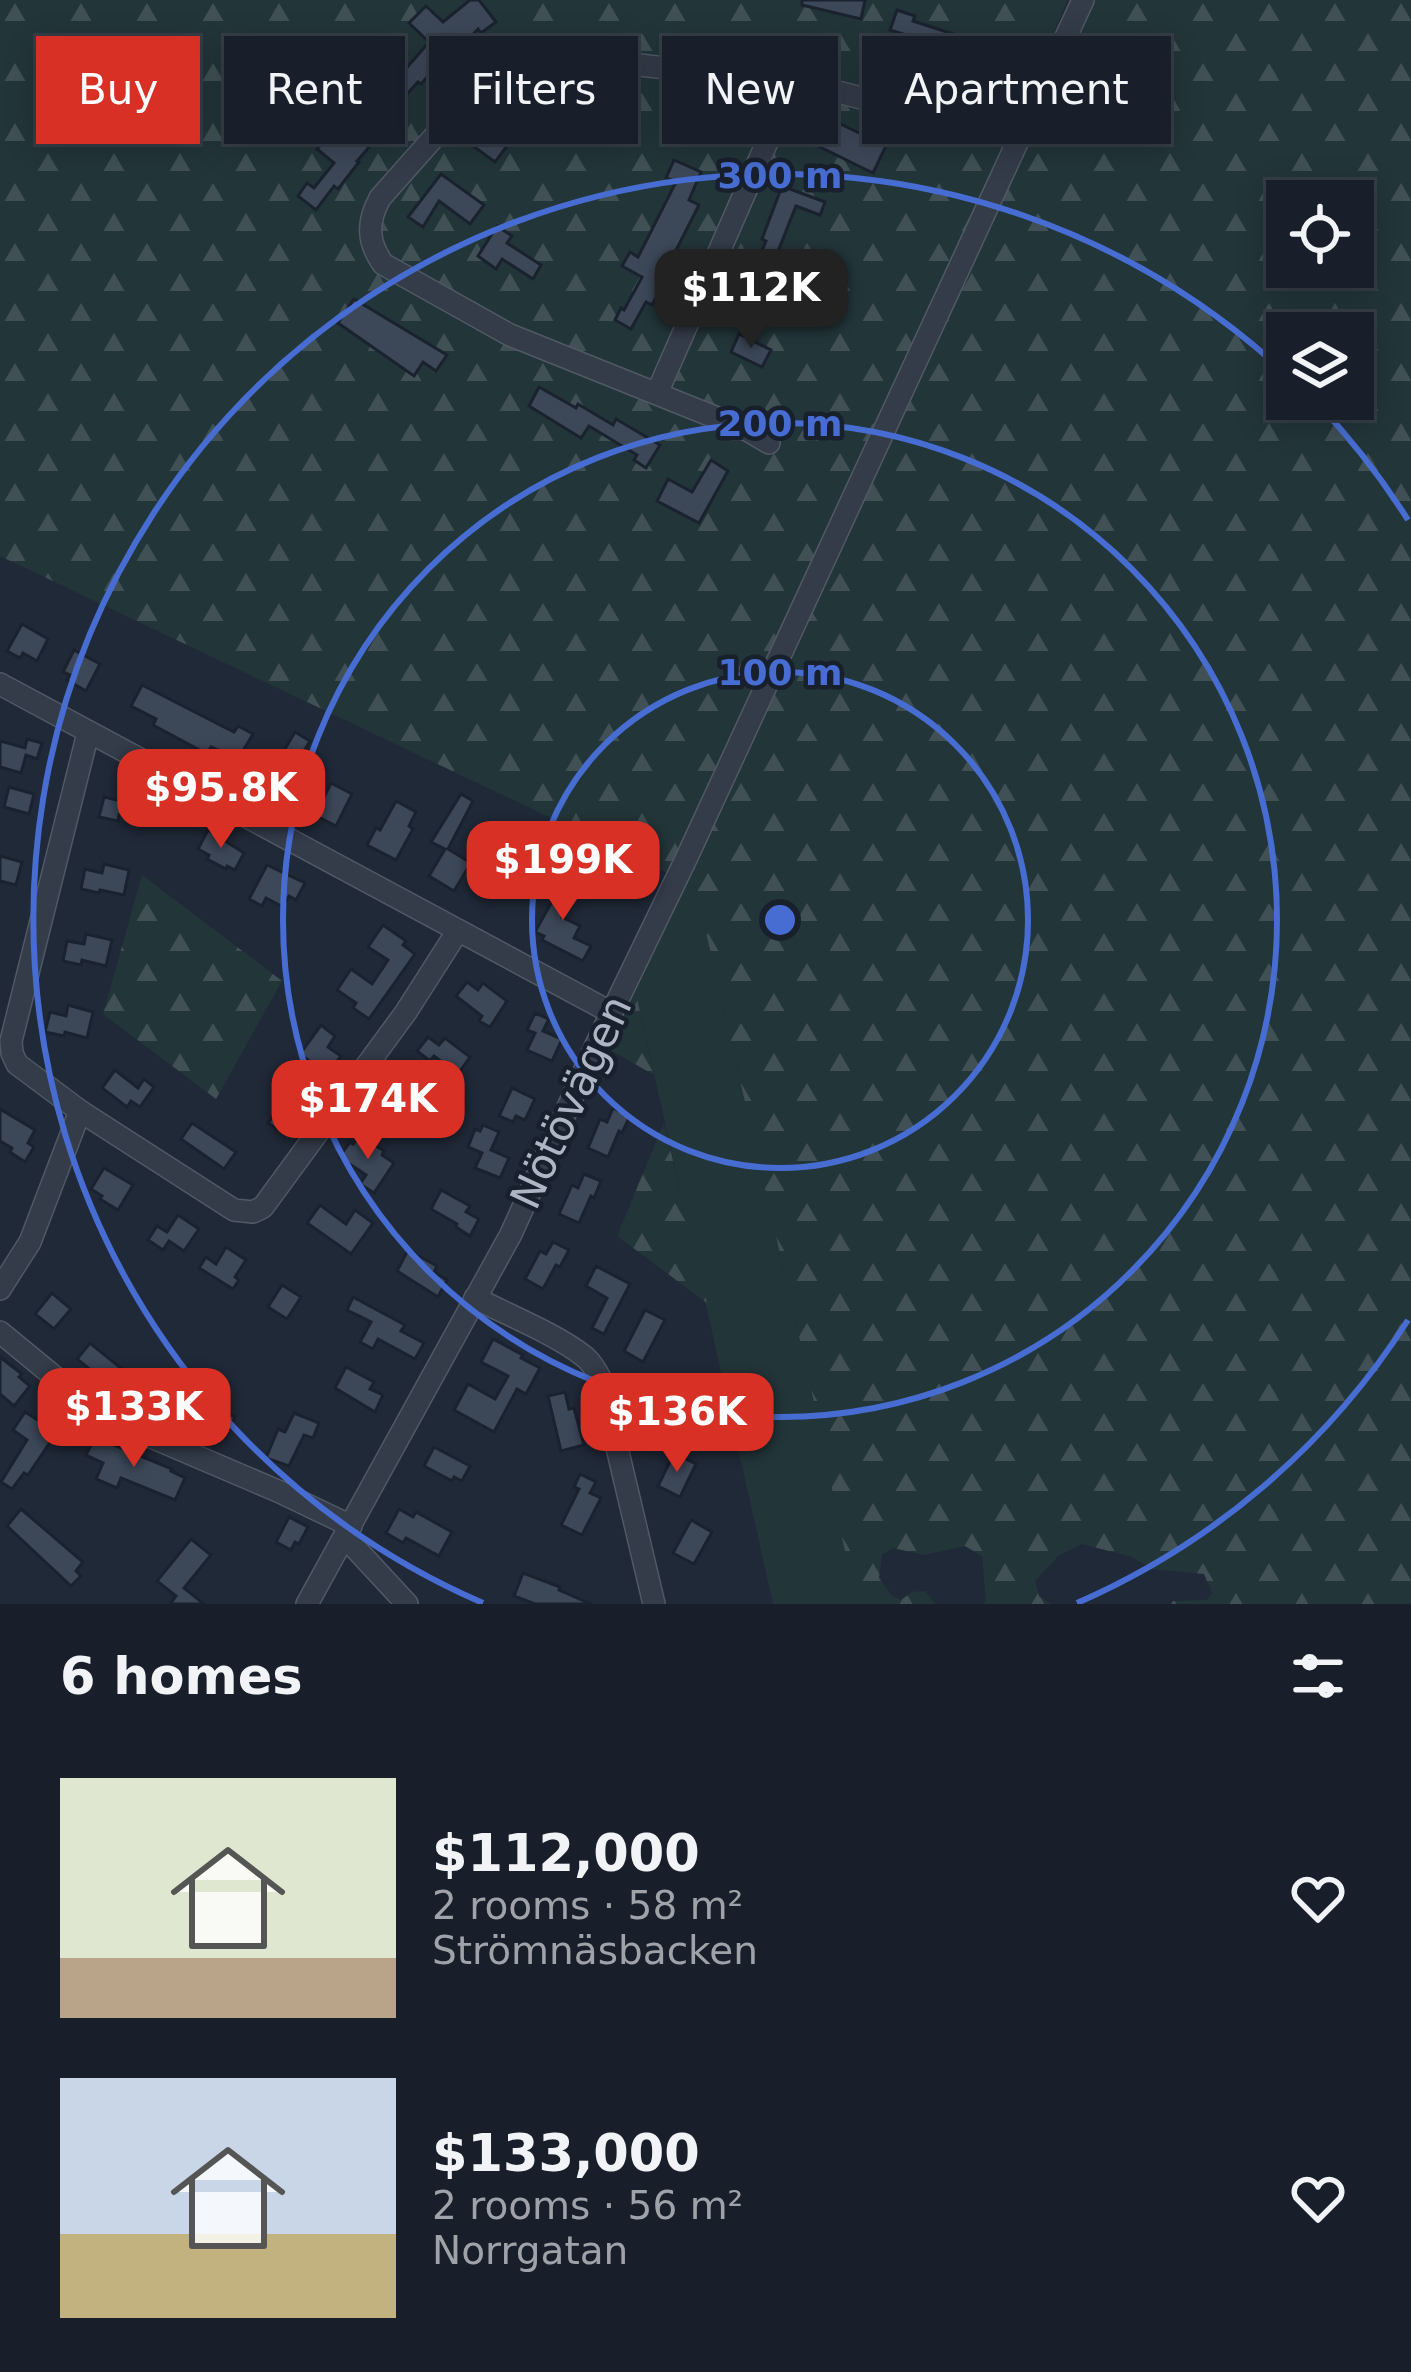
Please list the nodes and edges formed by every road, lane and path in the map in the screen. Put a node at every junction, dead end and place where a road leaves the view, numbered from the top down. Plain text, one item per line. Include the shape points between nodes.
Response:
1 (1083, 0) edge
2 (1066, 36) edge
3 (662, 67) edge
4 (766, 144) edge
5 (1017, 144) edge
6 (657, 393) junction
7 (770, 443) dead end
8 (0, 684) edge
9 (88, 733) junction
10 (457, 932) junction
11 (611, 1013) junction
12 (80, 1111) junction
13 (0, 1289) edge
14 (475, 1298) junction
15 (0, 1331) edge
16 (348, 1531) junction
17 (307, 1604) edge
18 (406, 1604) edge
19 (653, 1604) edge

1 - 2 street, Nötövägen
3 - 6 street via 560,57 514,64 469,97 369,222 382,264 510,335
4 - 6 street
5 - 11 street, Nötövägen
6 - 7 street
8 - 9 street
9 - 10 street
9 - 12 street via 11,1041 17,1064
10 - 11 street
10 - 12 street via 253,1212 234,1210
11 - 14 street, Nötövägen
12 - 13 street via 30,1242
14 - 16 street, Nötövägen
14 - 19 street via 586,1358 602,1380
15 - 16 street via 102,1416 280,1492
16 - 17 street, Nötövägen
16 - 18 street

